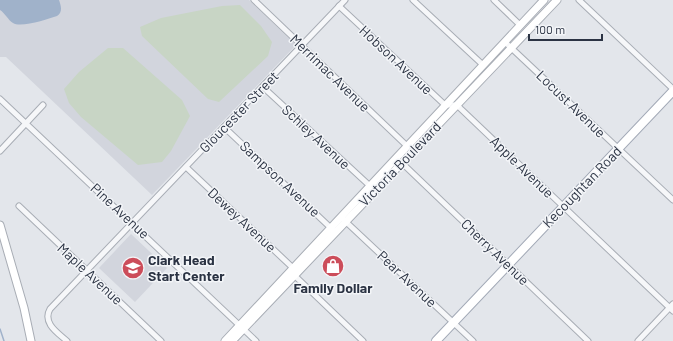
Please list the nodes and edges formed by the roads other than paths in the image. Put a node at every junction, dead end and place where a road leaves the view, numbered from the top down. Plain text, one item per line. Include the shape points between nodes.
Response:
1 (254, 0) edge
2 (345, 0) edge
3 (413, 0) edge
4 (494, 0) edge
5 (544, 0) edge
6 (557, 0) edge
7 (579, 0) edge
8 (340, 6) junction
9 (520, 25) junction
10 (505, 42) junction
11 (302, 46) junction
12 (512, 48) junction
13 (483, 65) junction
14 (263, 87) junction
15 (673, 90) edge
16 (0, 99) edge
17 (445, 105) junction
18 (457, 105) junction
19 (43, 106) dead end
20 (26, 124) junction
21 (224, 126) junction
22 (407, 146) junction
23 (618, 149) junction
24 (0, 151) edge
25 (402, 163) junction
26 (186, 167) junction
27 (370, 186) junction
28 (673, 200) edge
29 (19, 206) dead end
30 (563, 206) junction
31 (344, 219) junction
32 (132, 224) junction
33 (0, 226) edge
34 (333, 230) junction
35 (508, 265) junction
36 (88, 270) junction
37 (294, 272) junction
38 (672, 308) edge
39 (453, 322) junction
40 (241, 327) junction
41 (31, 341) edge
42 (67, 341) edge
43 (161, 341) edge
44 (225, 341) edge
45 (232, 341) edge
46 (256, 341) edge
47 (363, 341) edge
48 (436, 341) edge
49 (473, 341) edge
50 (588, 341) edge
51 (638, 341) edge

1 - 11 street, Merrimac Avenue
2 - 8 street, Gloucester Street
3 - 13 street
4 - 9 street
5 - 9 main road, Victoria Boulevard
6 - 12 main road, Victoria Boulevard
7 - 15 street
8 - 11 street, Gloucester Street
8 - 17 street, Hobson Avenue
9 - 10 main road, Victoria Boulevard
10 - 12 street, Locust Avenue
10 - 13 main road, Victoria Boulevard
11 - 14 street, Gloucester Street
11 - 22 street, Merrimac Avenue
12 - 18 main road, Victoria Boulevard
12 - 23 street, Locust Avenue
13 - 17 main road, Victoria Boulevard
14 - 21 street, Gloucester Street
14 - 27 street, Schley Avenue
15 - 23 main road, Kecoughtan Road
16 - 20 street, Pine Avenue
17 - 18 street, Hobson Avenue
17 - 22 main road, Victoria Boulevard
18 - 25 main road, Victoria Boulevard
18 - 30 street, Apple Avenue
19 - 20 street
20 - 24 street
20 - 32 street, Pine Avenue
21 - 26 street, Gloucester Street
21 - 34 street, Sampson Avenue
22 - 27 main road, Victoria Boulevard
23 - 28 street, Locust Avenue
23 - 30 main road, Kecoughtan Road
25 - 31 main road, Victoria Boulevard
25 - 35 street, Cherry Avenue
26 - 32 street, Gloucester Street
26 - 37 street, Dewey Avenue
27 - 31 main road, Victoria Boulevard
29 - 36 street, Maple Avenue
30 - 35 main road, Kecoughtan Road
30 - 38 street, Apple Avenue
31 - 34 main road, Victoria Boulevard
31 - 39 street, Pear Avenue
32 - 36 street, Gloucester Street
32 - 40 street, Pine Avenue
33 - 41 main road
34 - 37 main road, Victoria Boulevard
35 - 39 main road, Kecoughtan Road
35 - 50 street, Cherry Avenue
36 - 42 street, Gloucester Street via 50,309 48,315 48,322
36 - 43 street, Maple Avenue
37 - 40 main road, Victoria Boulevard
37 - 47 street, Dewey Avenue
38 - 51 street
39 - 48 main road, Kecoughtan Road
39 - 49 street, Pear Avenue
40 - 44 main road
40 - 45 main road
40 - 46 street, Pine Avenue

